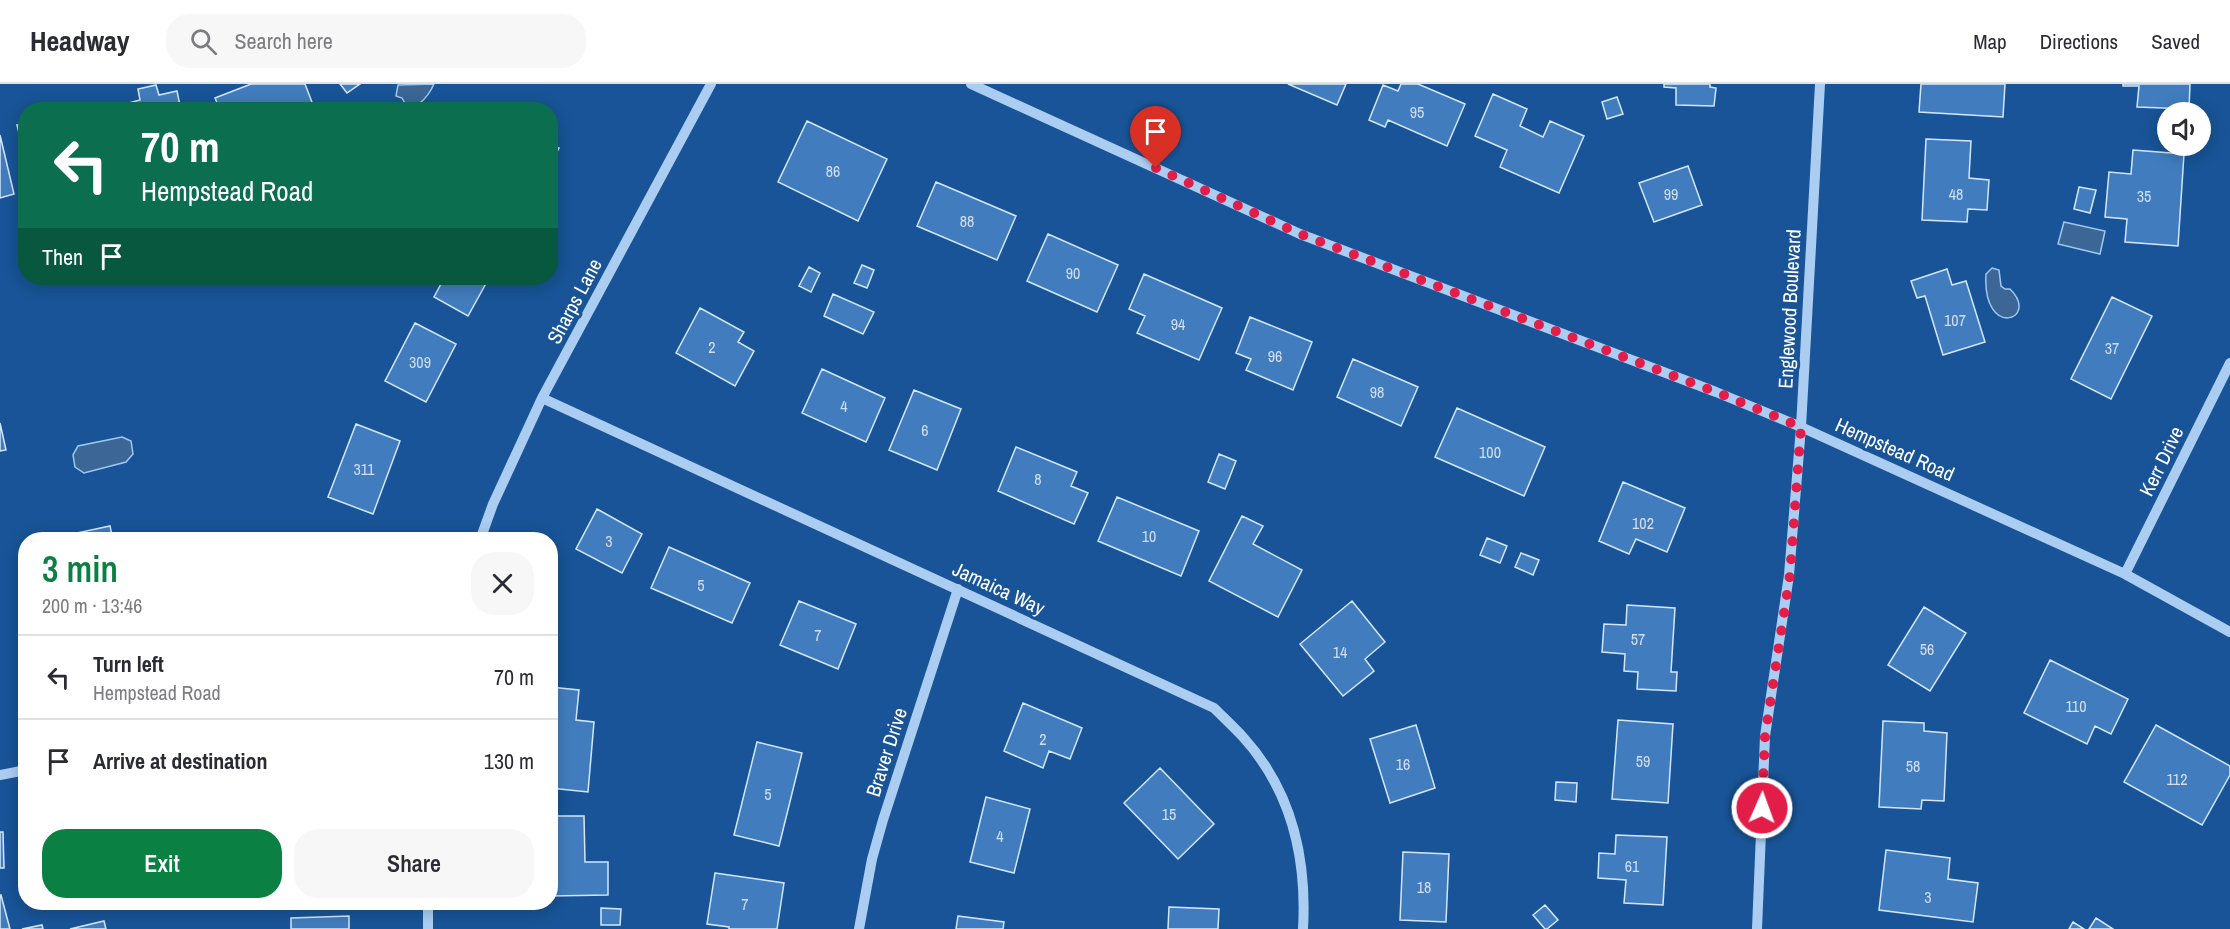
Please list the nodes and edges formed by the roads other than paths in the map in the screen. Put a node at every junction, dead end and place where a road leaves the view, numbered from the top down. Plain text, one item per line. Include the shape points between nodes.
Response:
1 (711, 84) edge
2 (971, 84) edge
3 (1820, 84) edge
4 (2230, 363) edge
5 (542, 398) junction
6 (1801, 427) junction
7 (483, 532) edge
8 (2125, 574) junction
9 (958, 589) junction
10 (2230, 632) edge
11 (18, 772) edge
12 (0, 775) edge
13 (428, 910) edge
14 (428, 929) edge
15 (859, 929) edge
16 (1303, 929) edge
17 (1757, 929) edge

1 - 5 street, Sharps Lane
2 - 6 street, Hempstead Road via 1300,234
3 - 6 street, Englewood Boulevard
4 - 8 street, Kerr Drive
5 - 7 street, Sharps Lane
5 - 9 street, Jamaica Way
6 - 8 street, Hempstead Road
6 - 17 street, Englewood Boulevard via 1790,575 1765,736
8 - 10 street, Hempstead Road
9 - 15 street, Braver Drive via 883,820
9 - 16 street, Jamaica Way via 1214,708 1244,738 1272,775 1293,822 1302,863
11 - 12 street
13 - 14 street

